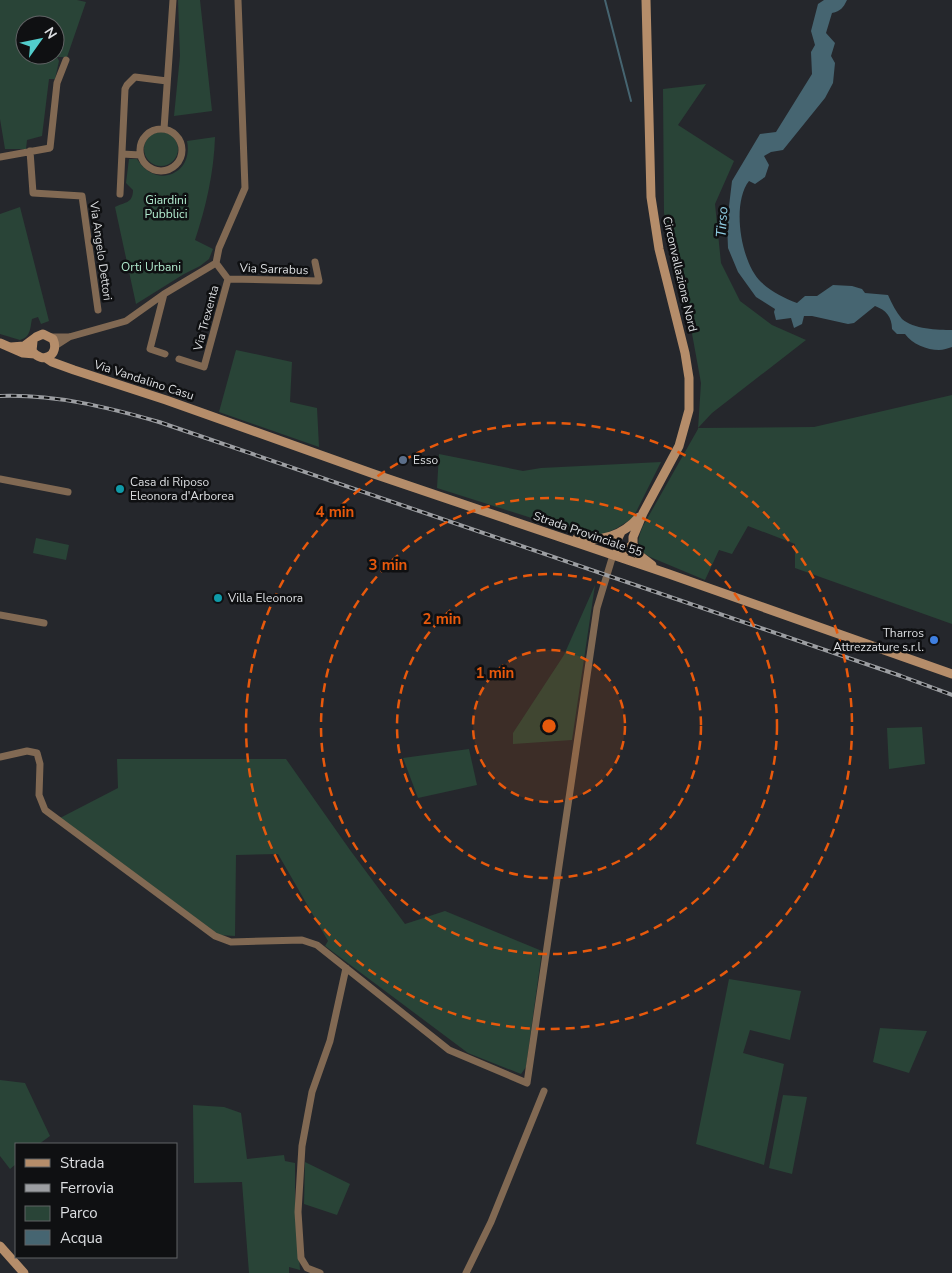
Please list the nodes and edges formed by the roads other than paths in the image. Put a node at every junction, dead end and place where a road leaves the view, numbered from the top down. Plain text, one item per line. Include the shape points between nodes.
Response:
1 (173, 0) edge
2 (238, 0) edge
3 (646, 0) edge
4 (66, 60) dead end
5 (167, 81) junction
6 (164, 129) junction
7 (30, 151) junction
8 (122, 154) junction
9 (140, 155) junction
10 (0, 156) edge
11 (120, 194) dead end
12 (316, 262) dead end
13 (216, 263) junction
14 (228, 279) junction
15 (164, 294) junction
16 (98, 310) dead end
17 (50, 337) junction
18 (69, 337) junction
19 (33, 341) junction
20 (0, 344) edge
21 (11, 348) junction
22 (51, 352) junction
23 (35, 354) junction
24 (165, 354) dead end
25 (179, 359) dead end
26 (217, 418) joint
27 (0, 479) edge
28 (68, 492) dead end
29 (643, 513) junction
30 (621, 532) junction
31 (547, 533) junction
32 (633, 544) junction
33 (616, 556) junction
34 (669, 574) junction
35 (0, 614) edge
36 (44, 623) dead end
37 (952, 674) edge
38 (0, 757) edge
39 (346, 968) junction
40 (544, 1091) dead end
41 (0, 1246) edge
42 (24, 1273) edge
43 (320, 1273) edge
44 (466, 1273) edge

1 - 5 street
2 - 13 street via 245,188
3 - 29 main road, Circonvallazione Nord via 651,197 659,249 685,353 689,410 679,446
4 - 7 street via 57,83 50,148
5 - 6 street
5 - 8 street via 134,77 127,85
6 - 9 street via 144,137
6 - 9 street via 179,138 182,146 178,162 172,168 156,170 149,167
7 - 10 street
7 - 16 street, Via Angelo Dettori via 33,193 82,196
8 - 9 street
8 - 11 street
12 - 14 street, Via Sarrabus via 319,281
13 - 14 street, Via Sarrabus
13 - 15 street
14 - 25 street, Via Trexenta via 204,367
15 - 18 street via 126,322
15 - 24 street via 150,350
17 - 18 street
17 - 19 main road via 39,335
17 - 22 main road
18 - 22 street
19 - 21 main road
19 - 23 main road via 31,347
20 - 21 main road
21 - 23 main road
22 - 23 main road via 38,357
22 - 26 main road, Via Vandalino Casu via 63,366
26 - 31 main road, Strada Provinciale 55
27 - 28 street
29 - 30 main road, Circonvallazione Nord
29 - 32 main road, Circonvallazione Nord
30 - 31 main road via 595,540
30 - 33 main road via 616,542
31 - 33 main road, Strada Provinciale 55
32 - 33 main road
32 - 34 main road via 643,559
33 - 34 main road, Strada Provinciale 55
33 - 39 street via 597,608 527,1083 449,1050
34 - 37 main road, Strada Provinciale 55
35 - 36 street
38 - 39 street via 37,753 40,759 39,795 45,810 215,936 232,942 302,940 317,945
39 - 43 street via 330,1041 312,1092 302,1146 298,1212 301,1258 307,1268
40 - 44 street via 491,1222
41 - 42 main road

